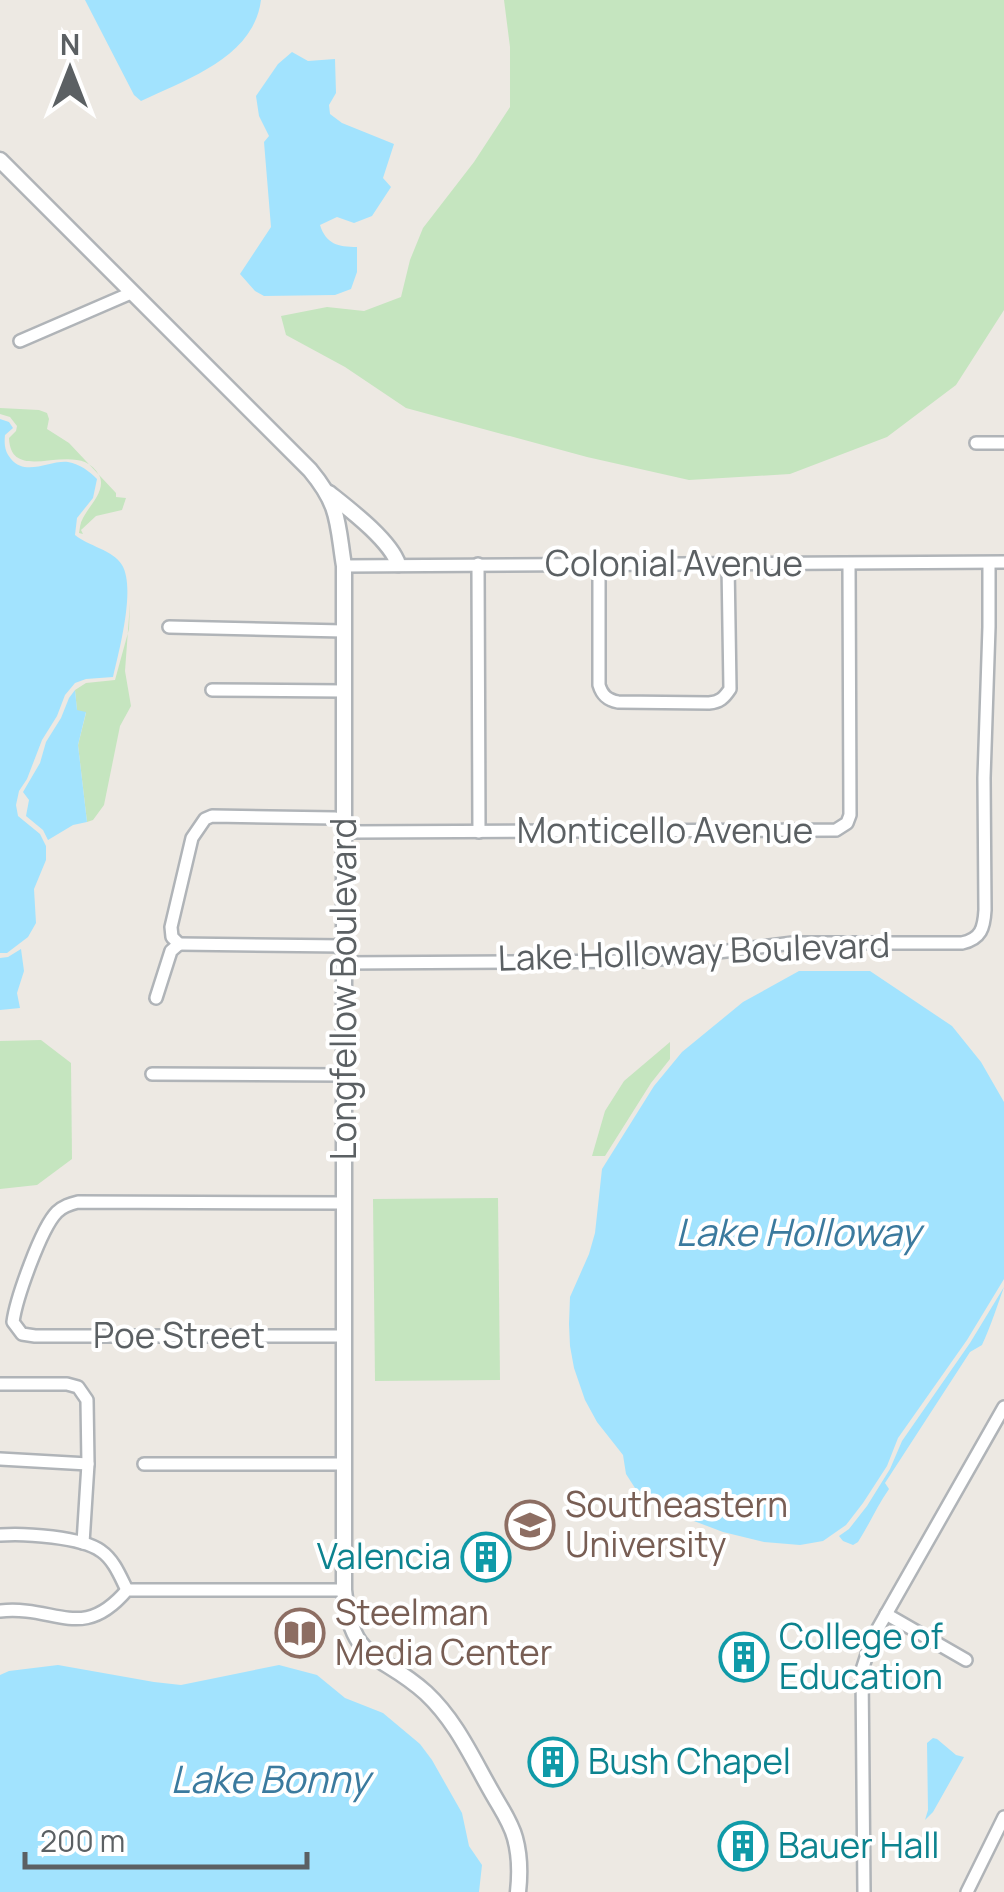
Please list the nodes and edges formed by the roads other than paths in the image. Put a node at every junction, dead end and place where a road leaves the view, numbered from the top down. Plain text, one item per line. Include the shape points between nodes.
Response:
1 (0, 160) edge
2 (132, 293) junction
3 (20, 341) dead end
4 (1004, 443) edge
5 (976, 444) dead end
6 (328, 492) junction
7 (1004, 562) edge
8 (988, 563) junction
9 (398, 564) junction
10 (478, 564) junction
11 (598, 564) junction
12 (728, 564) junction
13 (849, 564) junction
14 (344, 566) junction
15 (169, 627) dead end
16 (343, 631) junction
17 (212, 690) dead end
18 (343, 691) junction
19 (344, 824) junction
20 (479, 832) junction
21 (179, 944) junction
22 (344, 946) junction
23 (344, 963) junction
24 (156, 998) dead end
25 (152, 1074) dead end
26 (344, 1074) junction
27 (344, 1202) junction
28 (345, 1336) junction
29 (0, 1384) edge
30 (1004, 1407) edge
31 (0, 1459) edge
32 (88, 1464) junction
33 (144, 1464) dead end
34 (345, 1464) junction
35 (0, 1536) edge
36 (83, 1543) junction
37 (127, 1590) junction
38 (344, 1590) junction
39 (0, 1611) edge
40 (886, 1614) junction
41 (966, 1660) dead end
42 (1004, 1817) edge
43 (518, 1892) edge
44 (864, 1892) edge
45 (967, 1892) edge

1 - 2 street, Longfellow Boulevard
2 - 3 street
2 - 6 street, Longfellow Boulevard
4 - 5 street
6 - 9 street
6 - 14 street, Longfellow Boulevard
7 - 8 street, Colonial Avenue
8 - 13 street, Colonial Avenue
8 - 23 street, Lake Holloway Boulevard via 985,910 981,933 972,941 792,942 644,961
9 - 10 street, Colonial Avenue
9 - 14 street, Colonial Avenue
10 - 11 street, Colonial Avenue
10 - 20 street
11 - 12 street, Colonial Avenue
11 - 12 street via 601,692 618,702 709,703 730,689
12 - 13 street, Colonial Avenue
13 - 20 street, Monticello Avenue via 850,815 842,828
14 - 16 street, Longfellow Boulevard
15 - 16 street
16 - 18 street, Longfellow Boulevard
17 - 18 street
18 - 19 street, Longfellow Boulevard
19 - 20 street, Monticello Avenue via 354,832
19 - 21 street, Monticello Avenue via 335,818 205,819 192,838 170,927
19 - 22 street, Longfellow Boulevard
21 - 22 street
21 - 24 street via 170,950
22 - 23 street, Longfellow Boulevard
23 - 26 street, Longfellow Boulevard
25 - 26 street
26 - 27 street, Longfellow Boulevard
27 - 28 street, Longfellow Boulevard
27 - 28 street, Poe Street via 69,1204 41,1242 14,1315 16,1328 35,1336
28 - 34 street, Longfellow Boulevard
29 - 32 street via 78,1387 88,1400
30 - 40 street
31 - 32 street
32 - 36 street
33 - 34 street
34 - 38 street, Longfellow Boulevard
35 - 36 street
36 - 37 street via 107,1556
37 - 38 street
37 - 39 street via 89,1619
38 - 43 street, Longfellow Boulevard via 358,1642 444,1711 478,1767 516,1840
40 - 41 street
40 - 44 street via 862,1670
42 - 45 street

